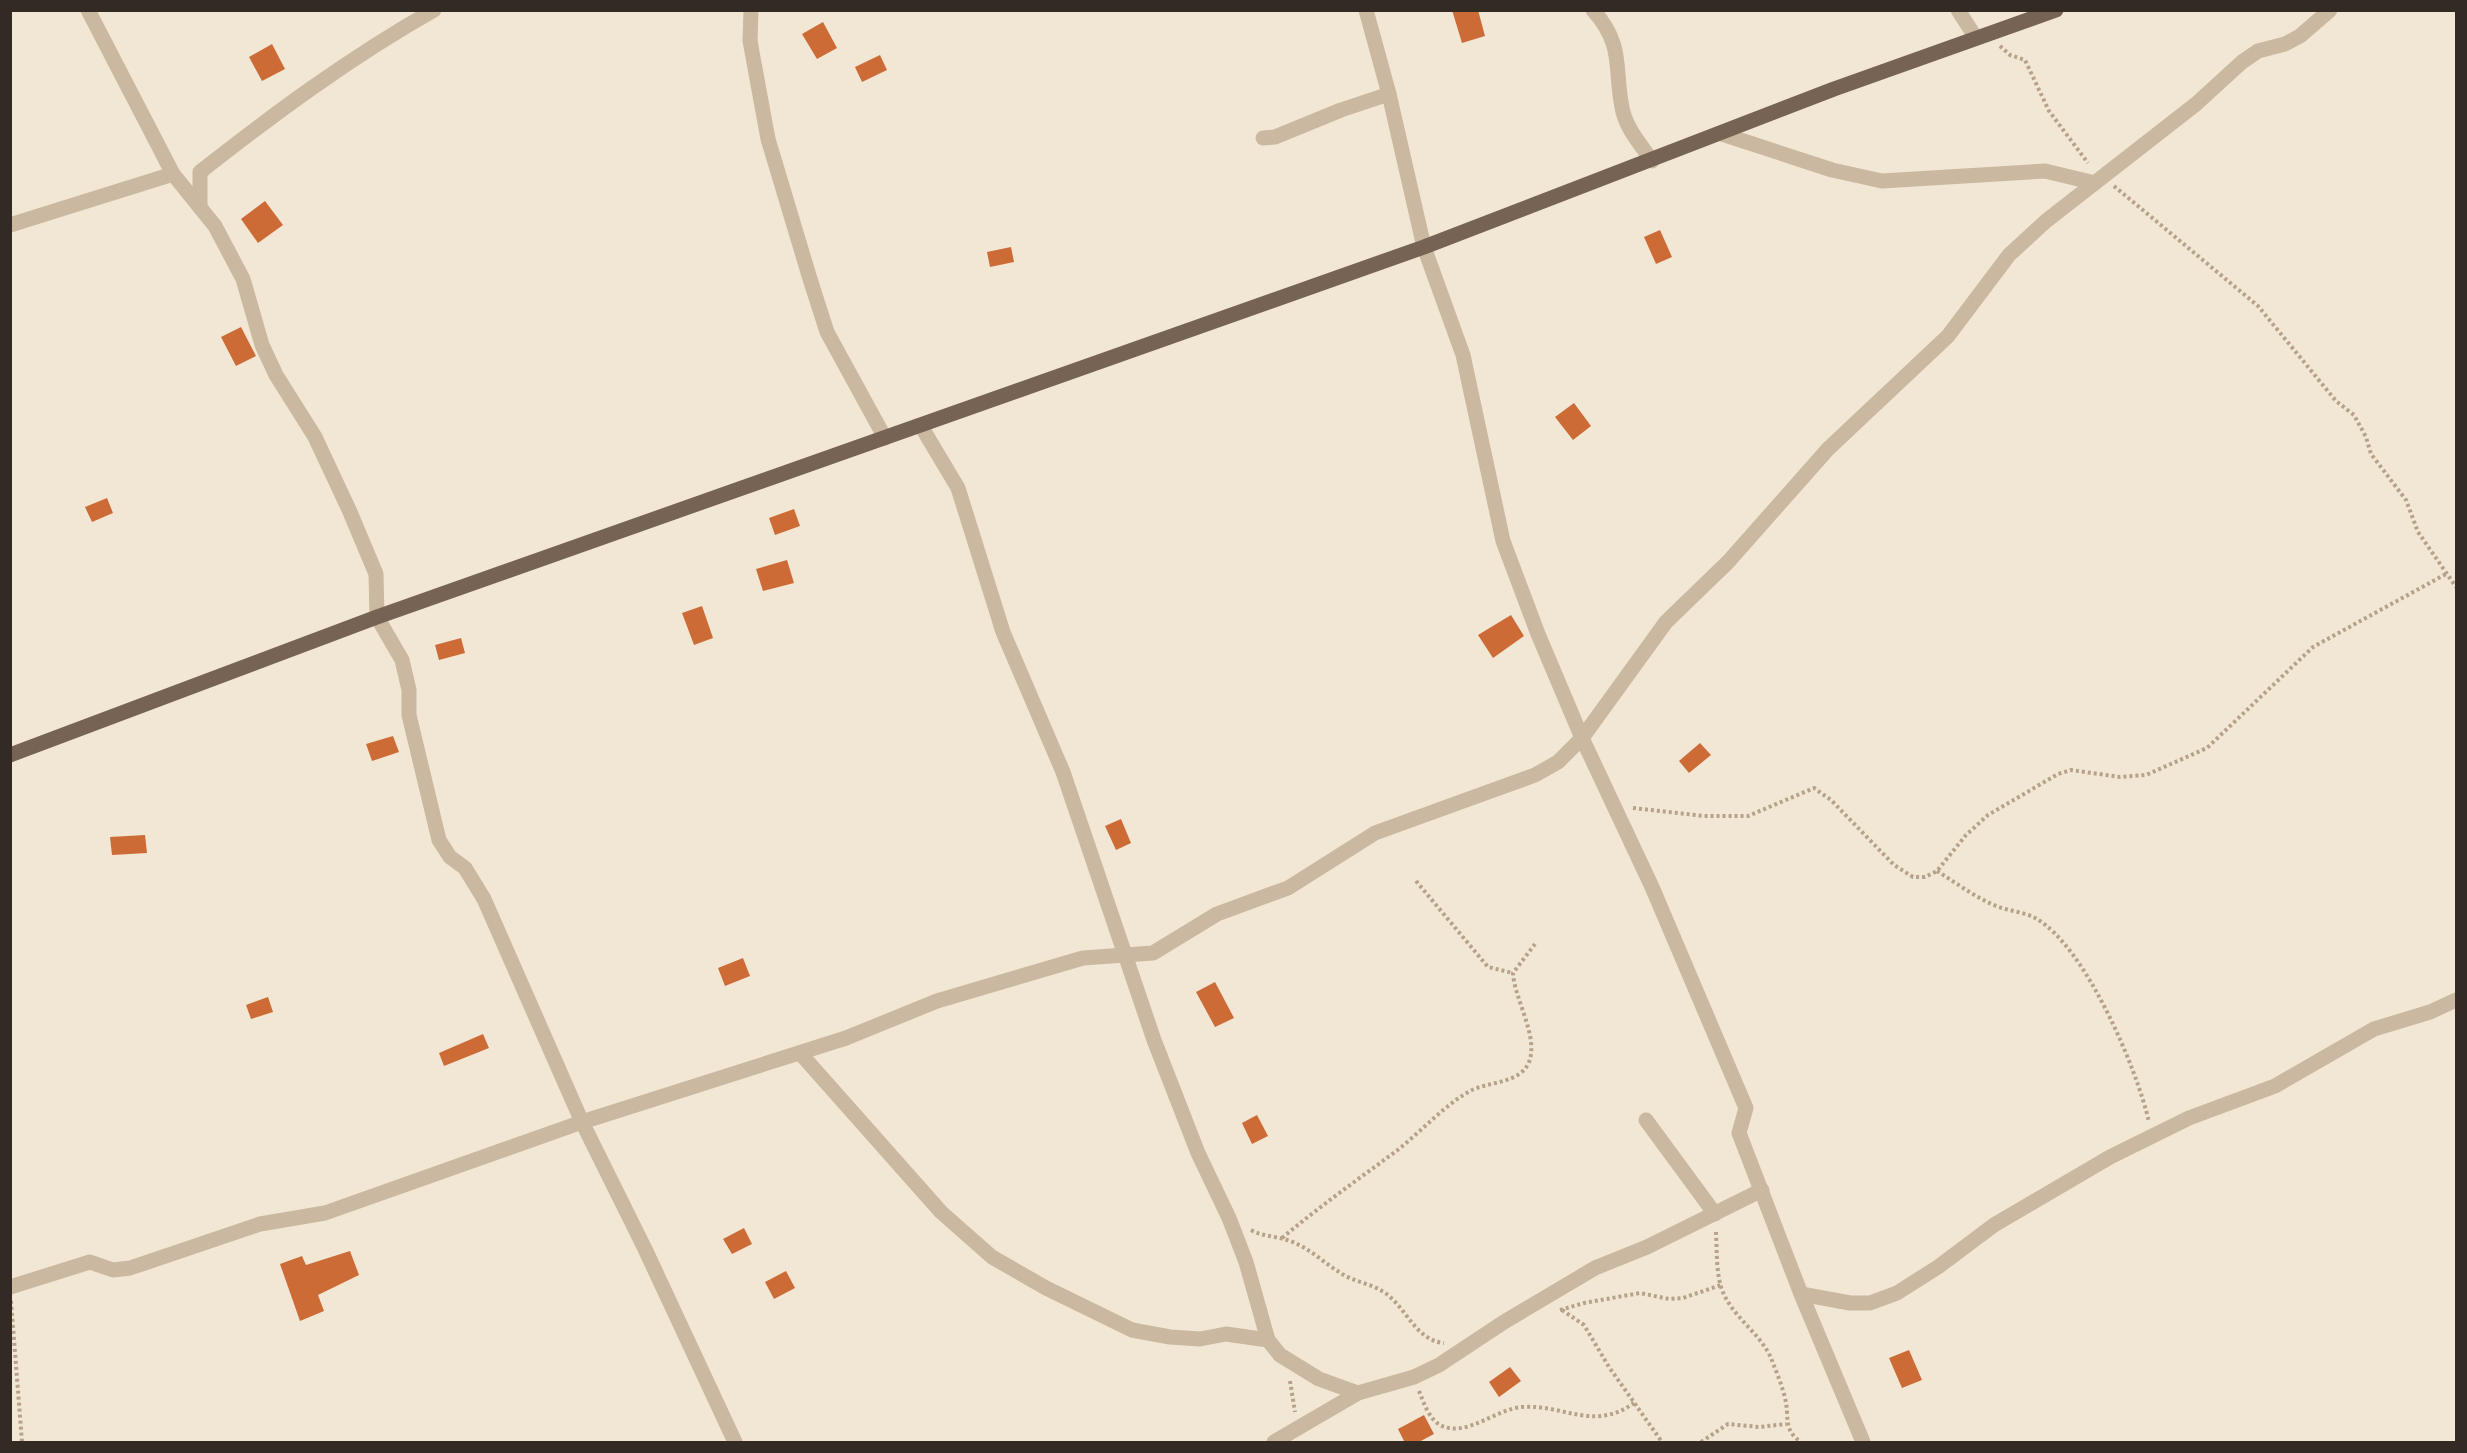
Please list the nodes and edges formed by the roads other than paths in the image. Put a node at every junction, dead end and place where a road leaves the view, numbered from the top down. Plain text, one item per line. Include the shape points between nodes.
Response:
1 (88, 10) edge
2 (434, 10) edge
3 (751, 10) edge
4 (1366, 10) edge
5 (1593, 10) edge
6 (1958, 10) edge
7 (2056, 10) edge
8 (2330, 10) edge
9 (1982, 36) junction
10 (1389, 94) junction
11 (1722, 134) junction
12 (1263, 138) dead end
13 (1653, 161) junction
14 (172, 174) junction
15 (2098, 180) junction
16 (200, 207) junction
17 (10, 225) edge
18 (1424, 247) junction
19 (921, 426) junction
20 (885, 438) junction
21 (377, 617) junction
22 (1582, 738) junction
23 (10, 755) edge
24 (1124, 956) junction
25 (2457, 1000) edge
26 (800, 1053) junction
27 (1646, 1120) dead end
28 (582, 1122) junction
29 (1762, 1190) junction
30 (1715, 1214) junction
31 (10, 1288) edge
32 (1801, 1294) junction
33 (1268, 1340) junction
34 (1358, 1393) junction
35 (735, 1443) edge
36 (1275, 1443) edge
37 (1863, 1443) edge

1 - 14 street
2 - 16 street via 282,108 200,172
3 - 20 street via 750,41 768,139 810,279 827,332
4 - 10 street
5 - 13 street via 1611,37 1627,125
6 - 9 street
7 - 9 main road
8 - 15 street via 2300,36 2258,51 2242,62 2196,104
9 - 11 main road
10 - 12 street via 1275,137
10 - 18 street
11 - 13 main road
11 - 15 street via 1832,170 1882,181 2045,171
13 - 18 main road
14 - 16 street
14 - 17 street
15 - 22 street via 2009,255 1948,336 1828,449 1728,562 1666,622
16 - 21 street via 215,226 243,279 262,345 315,438 350,512 376,574
18 - 19 main road
18 - 22 street via 1463,355 1503,541
19 - 20 main road
19 - 24 street via 958,488 1003,632 1063,772
20 - 21 main road
21 - 23 main road
21 - 28 street via 402,660 409,690 409,716 439,840 450,858 465,868 484,898
22 - 24 street via 1558,762 1535,775 1375,833 1288,888 1217,914 1153,953
22 - 29 street via 1746,1108 1739,1133
24 - 26 street via 1083,958 970,991
24 - 33 street via 1198,1152 1246,1262
25 - 32 street via 2374,1029 2275,1086 2152,1136 1994,1225 1897,1293 1870,1302 1850,1303
26 - 28 street
26 - 33 street via 941,1212 992,1257 1132,1330 1170,1337 1226,1334
27 - 30 street
28 - 31 street via 325,1213 261,1224 130,1268 113,1270 90,1262
28 - 35 street
29 - 30 street
29 - 32 street
30 - 34 street via 1595,1268 1414,1377
32 - 37 street
33 - 34 street via 1280,1355 1320,1379
34 - 36 street

